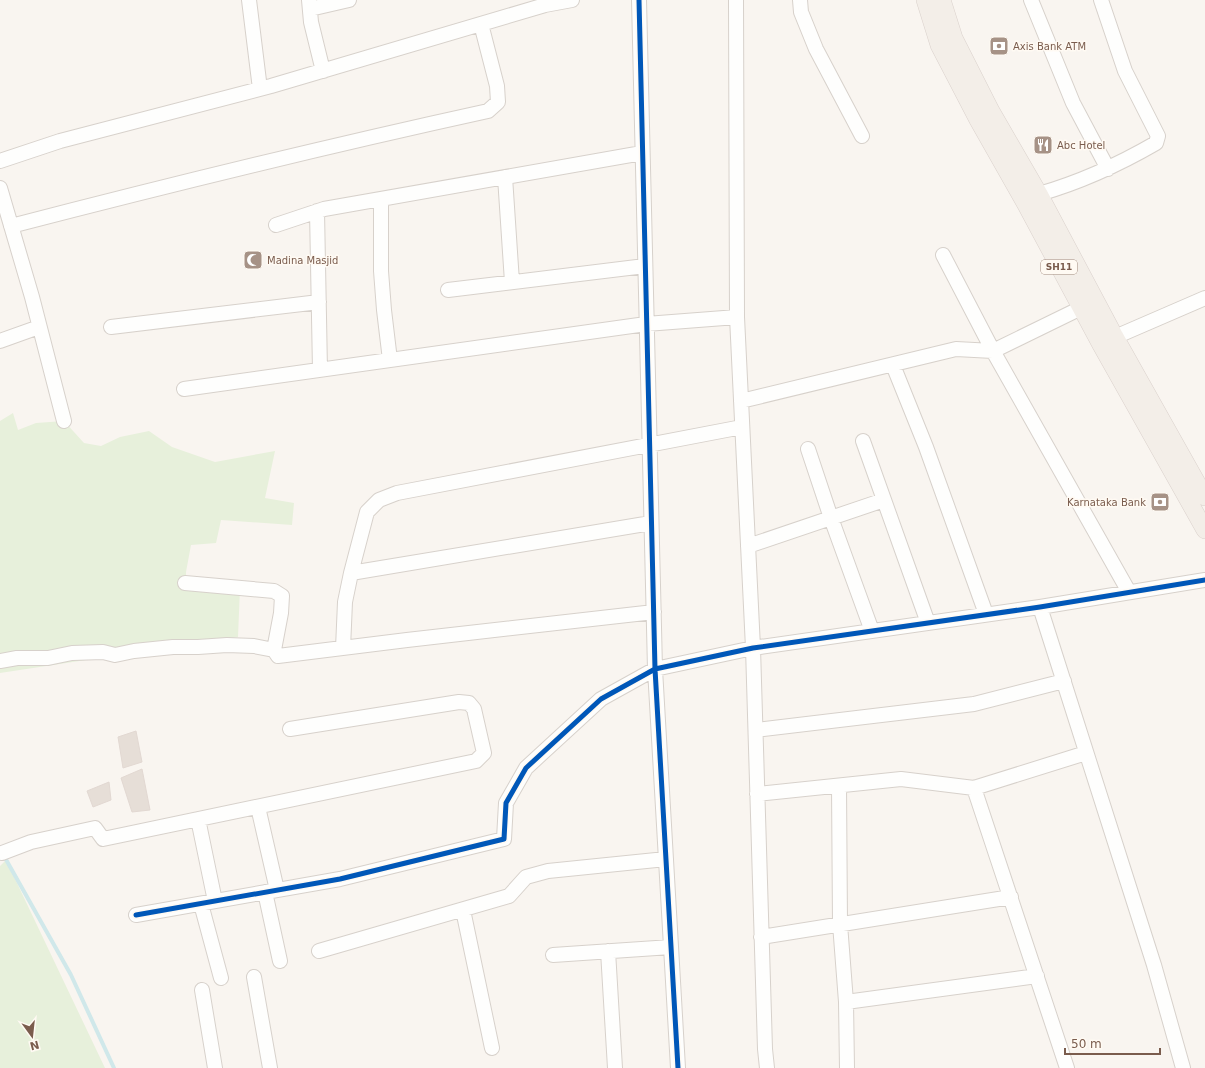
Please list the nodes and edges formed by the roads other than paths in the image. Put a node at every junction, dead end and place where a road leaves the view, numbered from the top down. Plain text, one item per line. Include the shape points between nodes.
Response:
1 (249, 0) edge
2 (349, 0) edge
3 (572, 0) edge
4 (639, 0) edge
5 (736, 0) edge
6 (800, 0) edge
7 (925, 0) edge
8 (942, 0) edge
9 (1031, 0) edge
10 (1101, 0) edge
11 (309, 5) edge
12 (481, 24) junction
13 (323, 71) junction
14 (260, 89) junction
15 (862, 136) dead end
16 (642, 153) junction
17 (0, 161) edge
18 (1108, 169) junction
19 (505, 177) junction
20 (0, 188) edge
21 (1039, 194) junction
22 (381, 199) junction
23 (317, 211) junction
24 (276, 225) dead end
25 (11, 226) junction
26 (943, 256) dead end
27 (645, 266) junction
28 (512, 282) junction
29 (448, 290) dead end
30 (1205, 298) edge
31 (319, 302) junction
32 (1081, 308) junction
33 (737, 316) junction
34 (646, 324) junction
35 (40, 327) junction
36 (111, 327) dead end
37 (1115, 337) junction
38 (0, 341) edge
39 (993, 351) junction
40 (390, 360) junction
41 (893, 365) junction
42 (320, 370) junction
43 (184, 389) dead end
44 (741, 402) junction
45 (64, 421) dead end
46 (742, 427) junction
47 (863, 441) dead end
48 (649, 446) junction
49 (808, 449) dead end
50 (1200, 478) edge
51 (1178, 482) junction
52 (1205, 497) edge
53 (884, 500) junction
54 (831, 518) junction
55 (651, 523) junction
56 (1205, 530) edge
57 (748, 546) junction
58 (351, 573) junction
59 (1205, 580) edge
60 (186, 583) dead end
61 (1129, 592) junction
62 (1040, 606) junction
63 (654, 612) junction
64 (986, 614) junction
65 (928, 623) junction
66 (872, 631) junction
67 (344, 648) junction
68 (753, 648) junction
69 (274, 650) junction
70 (0, 661) edge
71 (655, 669) junction
72 (1064, 681) junction
73 (290, 729) dead end
74 (756, 730) junction
75 (1086, 753) junction
76 (839, 786) junction
77 (974, 788) junction
78 (757, 794) junction
79 (258, 806) junction
80 (198, 819) junction
81 (2, 852) dead end
82 (666, 859) junction
83 (271, 891) junction
84 (1011, 897) junction
85 (215, 901) junction
86 (201, 904) junction
87 (464, 910) junction
88 (136, 915) dead end
89 (840, 924) junction
90 (762, 937) junction
91 (671, 947) junction
92 (319, 951) dead end
93 (608, 951) junction
94 (553, 955) dead end
95 (280, 961) dead end
96 (1037, 976) junction
97 (254, 977) dead end
98 (220, 978) dead end
99 (202, 990) dead end
100 (846, 1002) junction
101 (492, 1048) dead end
102 (215, 1068) edge
103 (270, 1068) edge
104 (615, 1068) edge
105 (678, 1068) edge
106 (767, 1068) edge
107 (847, 1068) edge
108 (1068, 1068) edge
109 (1184, 1068) edge

1 - 14 street
2 - 11 street
3 - 12 street via 545,5
4 - 16 street
5 - 33 street
6 - 15 street via 801,12 816,49
7 - 32 main road, SH11 via 939,45
8 - 21 main road, SH11 via 954,38 991,111
9 - 18 street via 1074,103
10 - 18 street via 1125,71 1158,136 1156,143
11 - 13 street
12 - 13 street
12 - 25 street via 497,86 498,102 488,111 363,138
13 - 14 street
14 - 17 street via 60,141
16 - 19 street
16 - 27 street
18 - 21 street via 1070,185
19 - 22 street
19 - 28 street
20 - 25 street
21 - 37 main road, SH11
22 - 23 street
22 - 40 street via 381,271
23 - 24 street
23 - 31 street
25 - 35 street
26 - 39 street
27 - 28 street
27 - 34 street
28 - 29 street
30 - 37 street
31 - 36 street
31 - 42 street
32 - 39 street
32 - 51 main road, SH11
33 - 34 street
33 - 44 street
34 - 40 street
34 - 48 street
35 - 38 street
35 - 45 street
37 - 50 main road, SH11
39 - 41 street via 956,349
39 - 61 street
40 - 42 street
41 - 44 street
41 - 64 street via 926,447
42 - 43 street
44 - 46 street
46 - 48 street
46 - 57 street
47 - 53 street
48 - 55 street
48 - 58 street via 397,493 379,500 367,512
49 - 54 street
50 - 51 street
50 - 52 main road, SH11
51 - 56 main road, SH11
53 - 54 street
53 - 65 street
54 - 57 street
54 - 66 street
55 - 58 street
55 - 63 street
57 - 68 street
58 - 67 street via 346,602
59 - 61 street
60 - 69 street via 274,591 282,596
61 - 62 street
62 - 64 street
62 - 72 street
63 - 67 street
63 - 71 street
64 - 65 street
65 - 66 street
66 - 68 street
67 - 69 street via 278,656
68 - 71 street
68 - 74 street
69 - 70 street via 234,645 173,647 115,655 103,652 72,652 48,658
71 - 82 street
71 - 83 street via 601,699 526,768 506,803 504,839 340,879
72 - 74 street via 974,704
72 - 75 street
73 - 79 street via 459,702 469,703 474,709 484,753 476,761
74 - 78 street
75 - 77 street
75 - 109 street
76 - 77 street via 901,779
76 - 78 street
76 - 89 street
77 - 84 street
78 - 90 street
79 - 80 street
79 - 83 street
80 - 81 street via 103,839 95,828 89,829 31,842
80 - 85 street
82 - 87 street via 533,875 526,877 509,896
82 - 91 street
83 - 85 street
83 - 95 street
84 - 89 street
84 - 96 street
85 - 86 street
86 - 88 street
86 - 98 street
87 - 92 street
87 - 101 street
89 - 90 street
89 - 100 street
90 - 106 street
91 - 93 street
91 - 105 street
93 - 94 street
93 - 104 street
96 - 100 street
96 - 108 street
97 - 103 street
99 - 102 street
100 - 107 street

